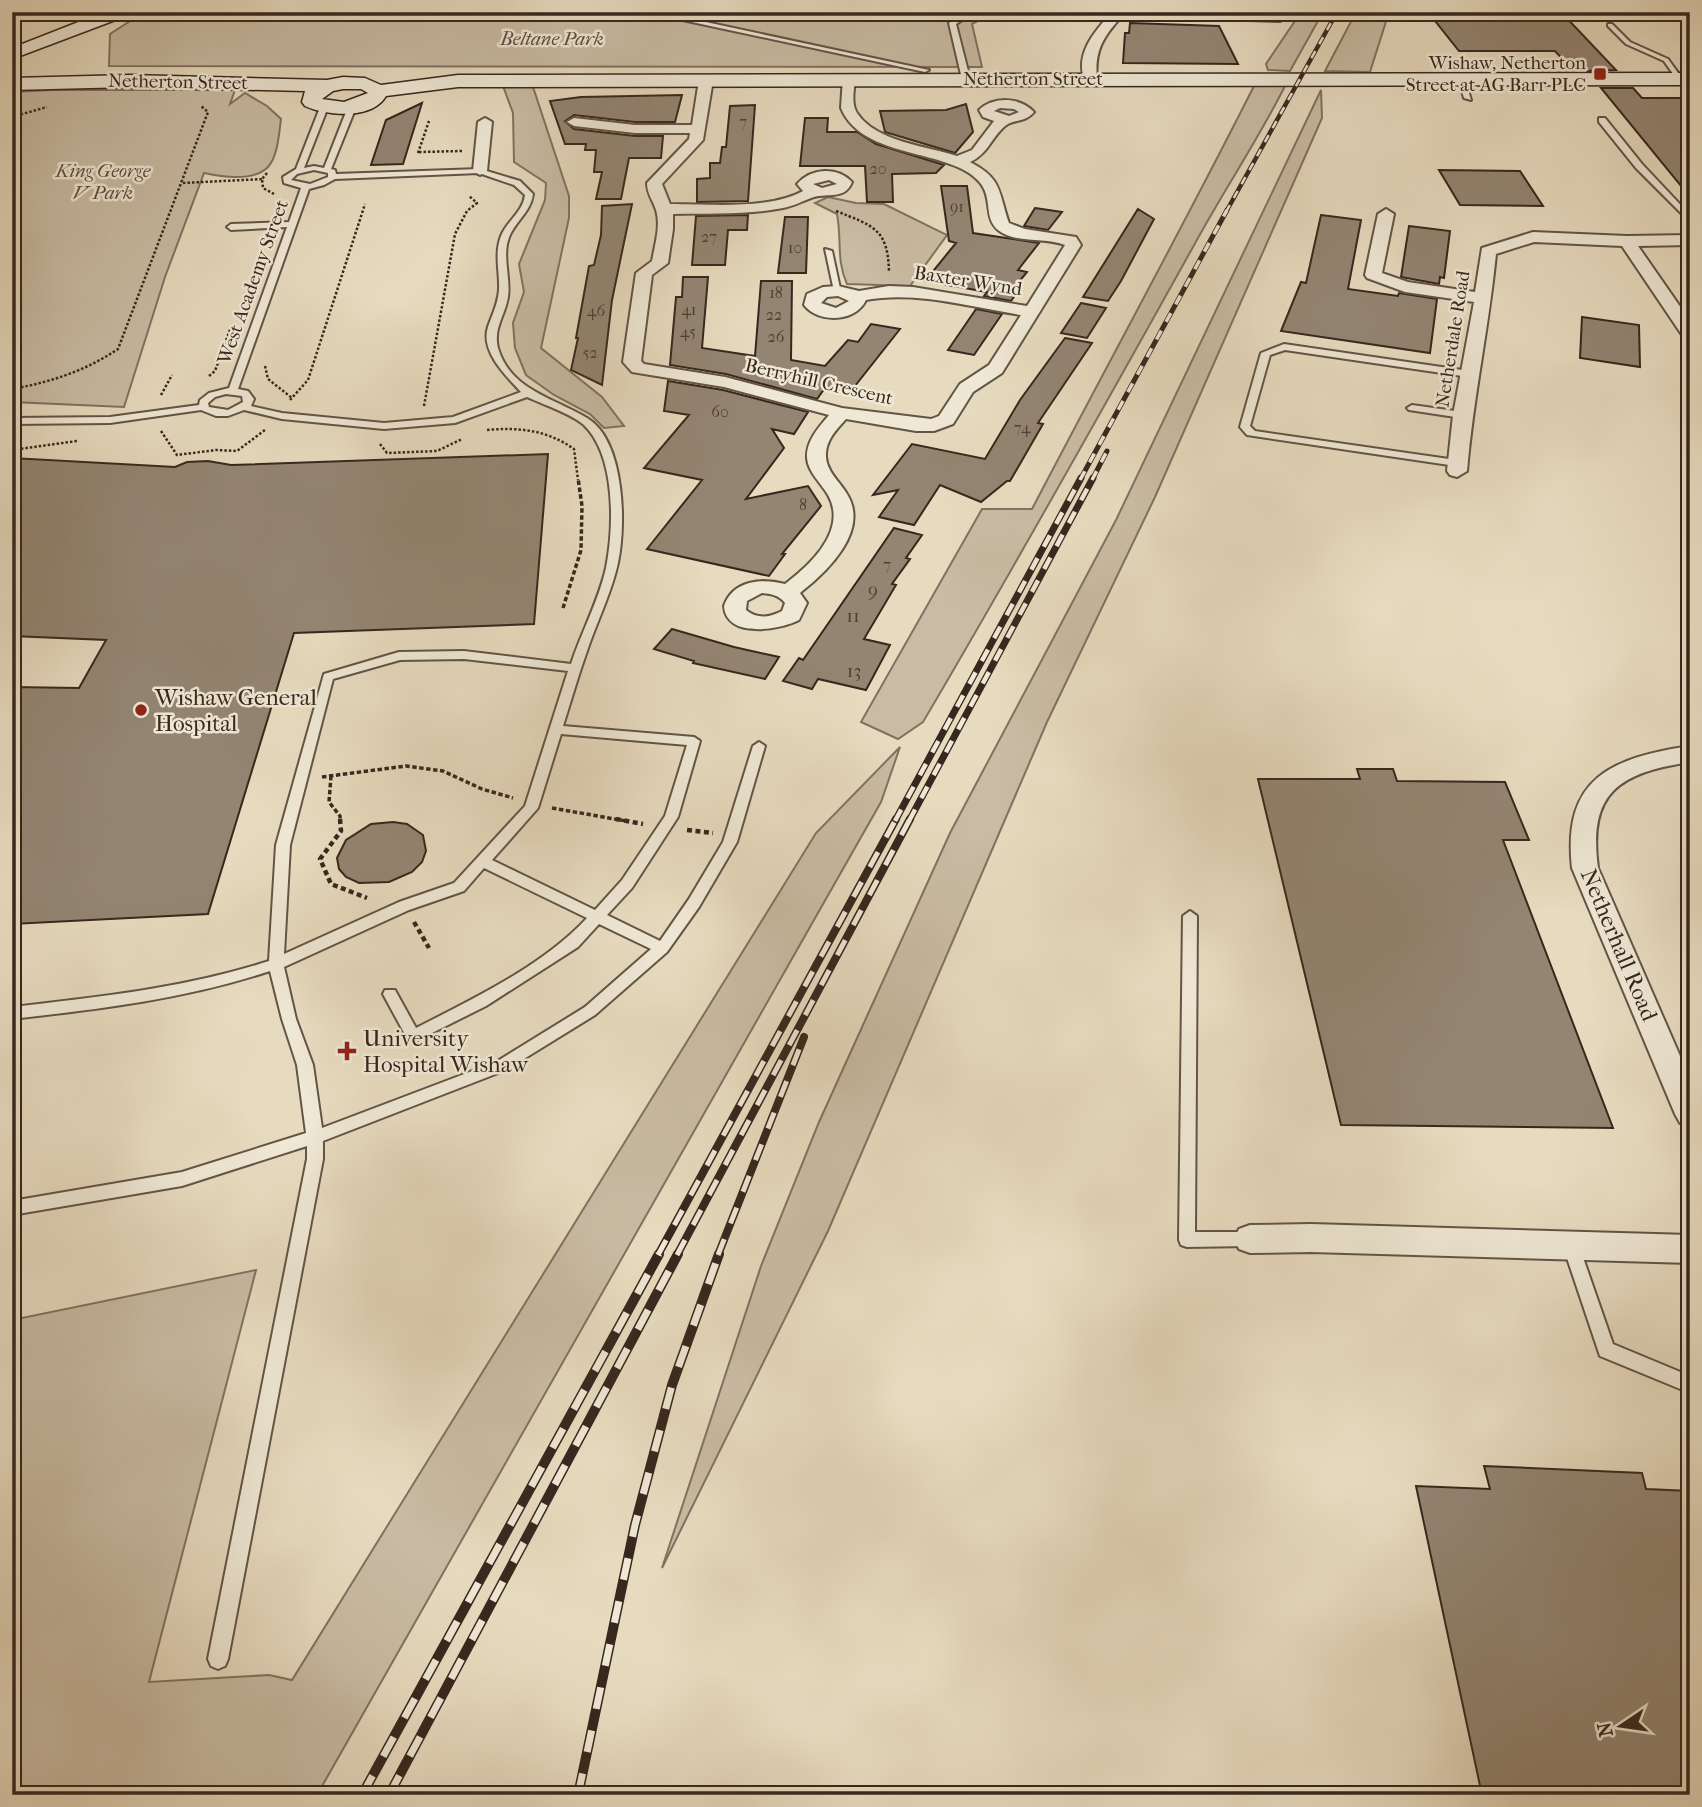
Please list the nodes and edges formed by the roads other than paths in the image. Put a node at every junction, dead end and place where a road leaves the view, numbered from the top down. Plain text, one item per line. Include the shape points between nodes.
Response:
1 (648, 12) edge
2 (971, 12) edge
3 (1119, 12) edge
4 (111, 13) edge
5 (1280, 17) dead end
6 (1610, 25) dead end
7 (12, 51) edge
8 (925, 70) dead end
9 (966, 79) junction
10 (1090, 79) junction
11 (1461, 79) junction
12 (1686, 79) edge
13 (706, 80) junction
14 (848, 80) junction
15 (18, 82) edge
16 (327, 86) junction
17 (378, 91) junction
18 (1468, 98) dead end
19 (324, 107) junction
20 (352, 107) junction
21 (618, 114) dead end
22 (1003, 119) dead end
23 (1602, 120) dead end
24 (485, 122) dead end
25 (574, 122) dead end
26 (606, 126) junction
27 (699, 129) junction
28 (960, 161) junction
29 (299, 170) junction
30 (480, 171) junction
31 (330, 173) junction
32 (306, 186) junction
33 (809, 194) road end
34 (664, 209) junction
35 (1386, 214) dead end
36 (1690, 220) edge
37 (292, 224) junction
38 (231, 227) dead end
39 (1690, 240) edge
40 (1626, 241) junction
41 (828, 251) dead end
42 (838, 291) junction
43 (856, 298) junction
44 (1483, 298) junction
45 (1032, 313) junction
46 (1690, 334) edge
47 (1469, 374) junction
48 (233, 390) junction
49 (527, 393) junction
50 (203, 407) junction
51 (244, 407) junction
52 (1412, 408) dead end
53 (841, 413) junction
54 (1462, 415) junction
55 (12, 421) edge
56 (1457, 467) joint
57 (787, 593) dead end
58 (575, 668) junction
59 (556, 730) junction
60 (759, 746) dead end
61 (1690, 754) edge
62 (482, 861) junction
63 (598, 916) junction
64 (1190, 916) dead end
65 (662, 948) junction
66 (276, 964) junction
67 (390, 994) dead end
68 (12, 1013) edge
69 (1690, 1114) edge
70 (315, 1137) junction
71 (12, 1208) edge
72 (1250, 1238) joint
73 (1571, 1246) junction
74 (1690, 1249) edge
75 (1690, 1385) edge
76 (218, 1660) dead end

1 - 8 lane
2 - 9 lane via 952,23
3 - 5 street via 1252,21
3 - 10 street via 1092,42
4 - 7 street
6 - 12 lane via 1628,43 1666,60
9 - 10 street, Netherton Street
9 - 14 street, Netherton Street
10 - 11 street, Netherton Street
11 - 12 street, Netherton Street
11 - 18 lane
13 - 14 street, Netherton Street
13 - 17 street, Netherton Street via 458,81
13 - 27 street, Berryhill Crescent
14 - 28 street, Berryhill Crescent via 851,115 866,129
15 - 16 street, Netherton Street
16 - 17 street, Netherton Street via 355,83
16 - 19 street via 310,99
17 - 20 street via 371,101
19 - 20 street
19 - 29 lane, West Academy Street
20 - 31 lane
21 - 26 street
22 - 28 street via 977,153
23 - 36 lane
24 - 30 street
25 - 26 street
26 - 27 street
27 - 34 street, Berryhill Crescent via 696,140 654,183 654,195
28 - 45 street, Berryhill Crescent via 996,189 1001,225 1060,237 1073,245
29 - 31 lane
29 - 32 lane via 287,177 290,184
30 - 31 lane
30 - 49 lane via 517,183 529,194 505,236 503,299 491,331 494,350 505,370
31 - 32 lane via 328,181
32 - 37 lane, West Academy Street
33 - 34 street via 769,206
34 - 53 street, Berryhill Crescent via 660,263 644,273 632,362 638,368 725,382
35 - 44 street via 1373,275 1405,287
37 - 38 lane
37 - 48 lane, West Academy Street
39 - 40 street, Netherdale Road
40 - 44 street, Netherdale Road via 1533,237 1488,251
40 - 46 street
41 - 42 lane
42 - 43 street
42 - 43 street, Baxter Wynd via 817,295 812,304 827,312 842,312 857,304
43 - 45 street, Baxter Wynd via 889,290 913,292
44 - 47 street, Netherdale Road
45 - 53 street, Berryhill Crescent via 996,369 966,388 946,420 916,425
47 - 54 street, Netherdale Road
47 - 56 lane via 1274,349 1266,353 1245,427 1262,436
48 - 50 lane via 212,395
48 - 51 lane via 248,395
49 - 51 lane via 455,420 384,426 282,416
49 - 58 lane via 586,421 604,443 611,465 617,522 611,570
50 - 51 lane via 223,413
50 - 55 lane via 110,420
52 - 54 lane
53 - 57 street via 817,446 817,466 841,500 845,517 837,540 807,578
54 - 56 street, Netherdale Road
58 - 59 lane
58 - 66 lane via 464,655 399,656 328,677 283,845
59 - 62 lane via 531,808
59 - 63 lane via 694,741 671,817 628,884
60 - 65 lane via 730,842
61 - 69 street, Netherhall Road via 1650,761 1616,775 1592,799 1580,831 1585,868
62 - 63 lane
62 - 66 lane via 459,887 404,906
63 - 65 lane
63 - 67 lane via 573,943 481,1002 413,1036
64 - 72 lane via 1187,1240
65 - 70 lane via 590,1012 501,1066
66 - 68 lane via 128,1000
66 - 70 lane via 305,1065
70 - 71 lane via 182,1179
70 - 76 lane via 315,1159
72 - 73 street
73 - 74 street
73 - 75 lane via 1606,1350

